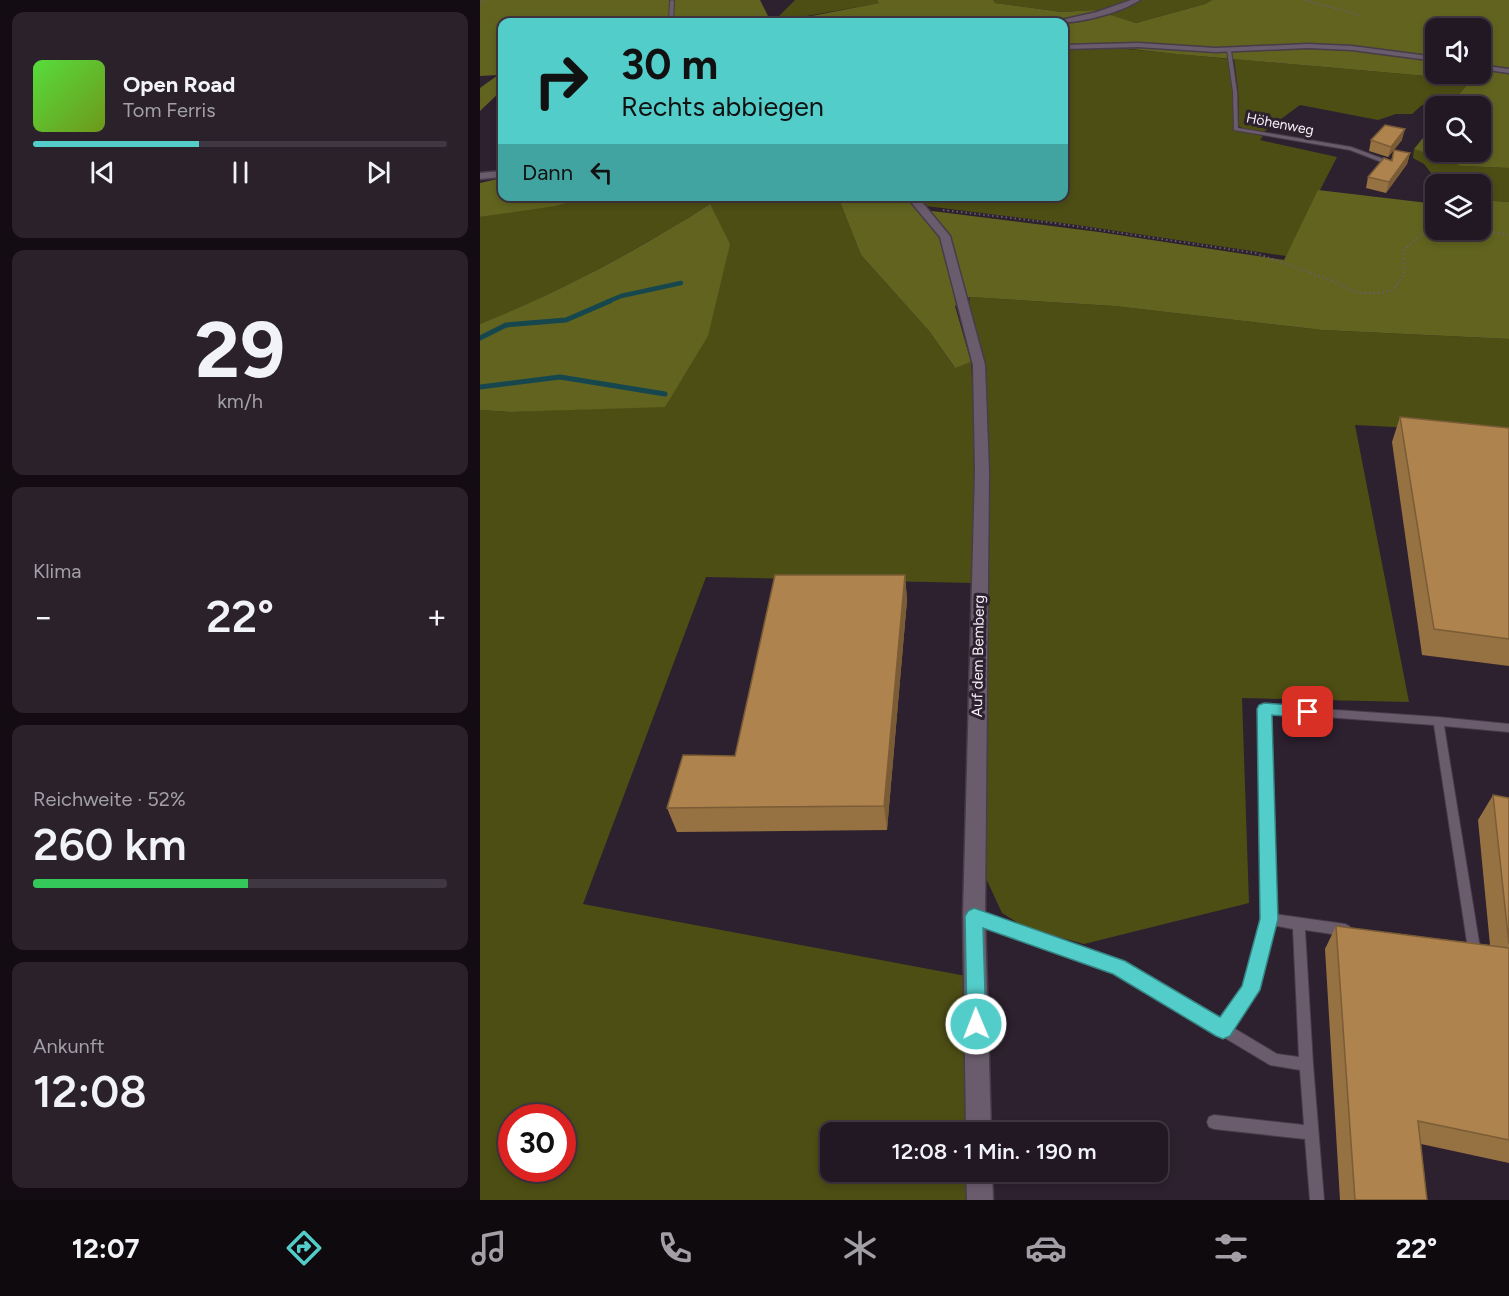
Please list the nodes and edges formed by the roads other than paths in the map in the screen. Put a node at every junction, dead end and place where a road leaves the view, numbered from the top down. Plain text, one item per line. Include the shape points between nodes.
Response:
1 (1137, 0) edge
2 (672, 1) edge
3 (671, 18) edge
4 (1068, 20) edge
5 (1068, 47) edge
6 (1229, 50) junction
7 (1425, 58) edge
8 (1491, 69) edge
9 (1509, 72) edge
10 (1386, 170) edge
11 (498, 174) edge
12 (480, 176) edge
13 (916, 202) edge
14 (1438, 721) junction
15 (1509, 728) edge
16 (974, 916) junction
17 (1269, 919) junction
18 (1299, 924) junction
19 (1358, 932) edge
20 (1462, 946) edge
21 (1223, 1030) junction
22 (1306, 1064) junction
23 (979, 1122) edge
24 (1214, 1122) dead end
25 (1312, 1133) junction
26 (980, 1182) edge
27 (980, 1200) edge
28 (1317, 1200) edge

1 - 4 street
2 - 3 lane
5 - 6 street via 1137,45
6 - 7 street via 1308,46
6 - 10 lane, Höhenweg via 1236,129 1361,152 1387,162
8 - 9 street
11 - 12 street
13 - 16 street, Auf dem Bemberg via 945,236 979,365 982,472
14 - 15 lane
14 - 17 lane via 1264,709
14 - 20 lane via 1473,948
16 - 21 lane via 1119,967
16 - 23 street, Auf dem Bemberg
17 - 18 lane
17 - 21 lane via 1250,990
18 - 19 lane
18 - 22 lane
21 - 22 lane via 1275,1060
22 - 25 lane
24 - 25 lane
25 - 28 lane
26 - 27 street

